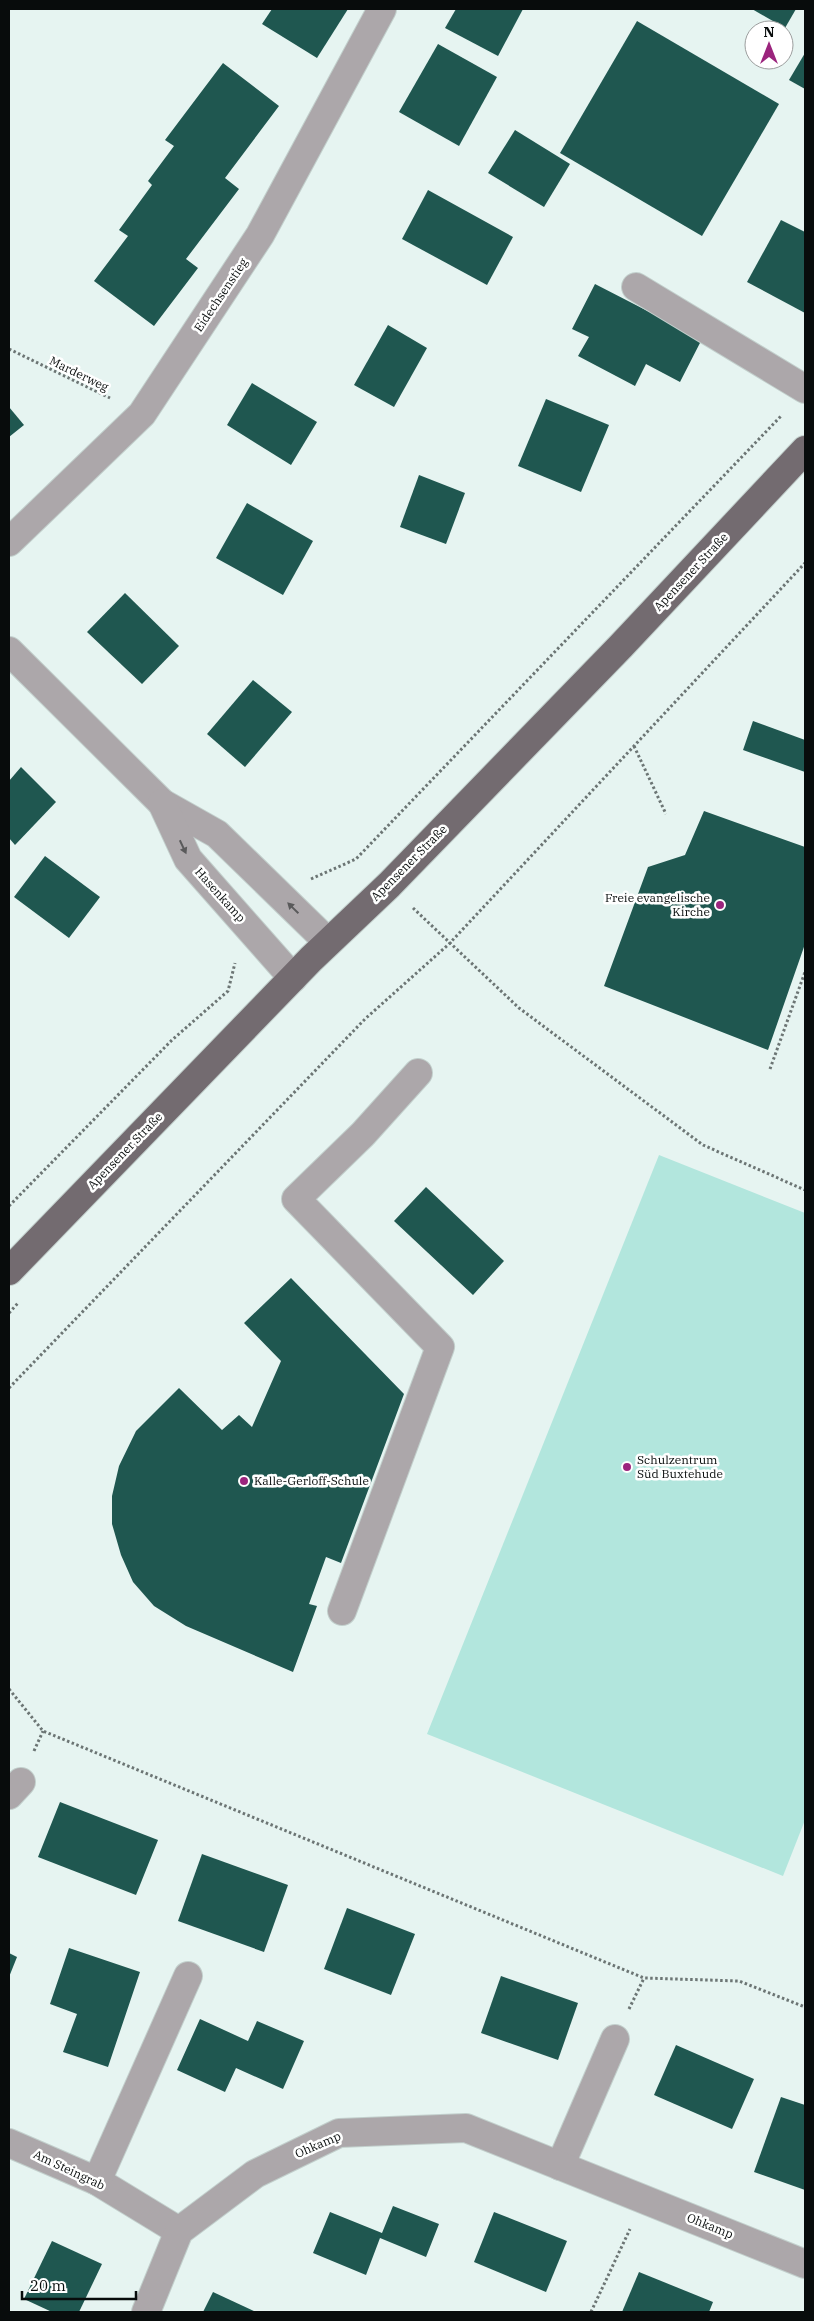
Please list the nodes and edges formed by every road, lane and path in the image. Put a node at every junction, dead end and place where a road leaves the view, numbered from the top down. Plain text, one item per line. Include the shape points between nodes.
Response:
1 (382, 9) edge
2 (636, 287) dead end
3 (9, 349) edge
4 (805, 389) edge
5 (784, 413) dead end
6 (142, 414) junction
7 (805, 450) edge
8 (9, 542) edge
9 (805, 562) edge
10 (9, 651) edge
11 (634, 746) junction
12 (162, 803) junction
13 (666, 814) dead end
14 (389, 884) junction
15 (279, 893) junction
16 (246, 924) junction
17 (328, 942) junction
18 (449, 944) junction
19 (805, 972) edge
20 (293, 978) junction
21 (770, 1069) dead end
22 (418, 1073) dead end
23 (805, 1190) edge
24 (9, 1206) edge
25 (9, 1271) edge
26 (9, 1388) edge
27 (342, 1611) dead end
28 (9, 1689) edge
29 (188, 1976) dead end
30 (805, 2007) edge
31 (615, 2039) dead end
32 (9, 2143) edge
33 (560, 2166) junction
34 (97, 2181) junction
35 (644, 2199) junction
36 (179, 2231) junction
37 (805, 2264) edge
38 (146, 2312) edge
39 (592, 2312) edge

1 - 6 street, Eidechsenstieg via 260,235
2 - 4 street
3 - 6 path, Marderweg
5 - 15 path via 356,858
6 - 8 street, Eidechsenstieg
7 - 14 main road, Apensener Straße via 621,646
9 - 11 path
10 - 12 street, Hasenkamp
11 - 13 path
11 - 18 path
12 - 15 street, Hasenkamp via 217,834
12 -> 16 street, Hasenkamp via 188,858
14 - 17 main road, Apensener Straße
14 - 18 path
17 -> 15 street, Hasenkamp
16 - 20 street, Hasenkamp
16 - 24 path via 228,991 172,1040
17 - 20 main road, Apensener Straße
18 - 23 path via 519,1008 703,1145
18 - 26 path via 365,1019
19 - 21 path
20 - 25 main road, Apensener Straße
22 - 27 street via 363,1134 296,1199 440,1347
28 - 30 path via 42,1730 644,1978 739,1981
29 - 34 street
31 - 33 street
32 - 34 street, Am Steingrab
33 - 35 street, Ohkamp
33 - 36 street, Ohkamp via 466,2128 339,2133 254,2174
34 - 36 street, Am Steingrab
35 - 37 street, Ohkamp
35 - 39 path
36 - 38 street

